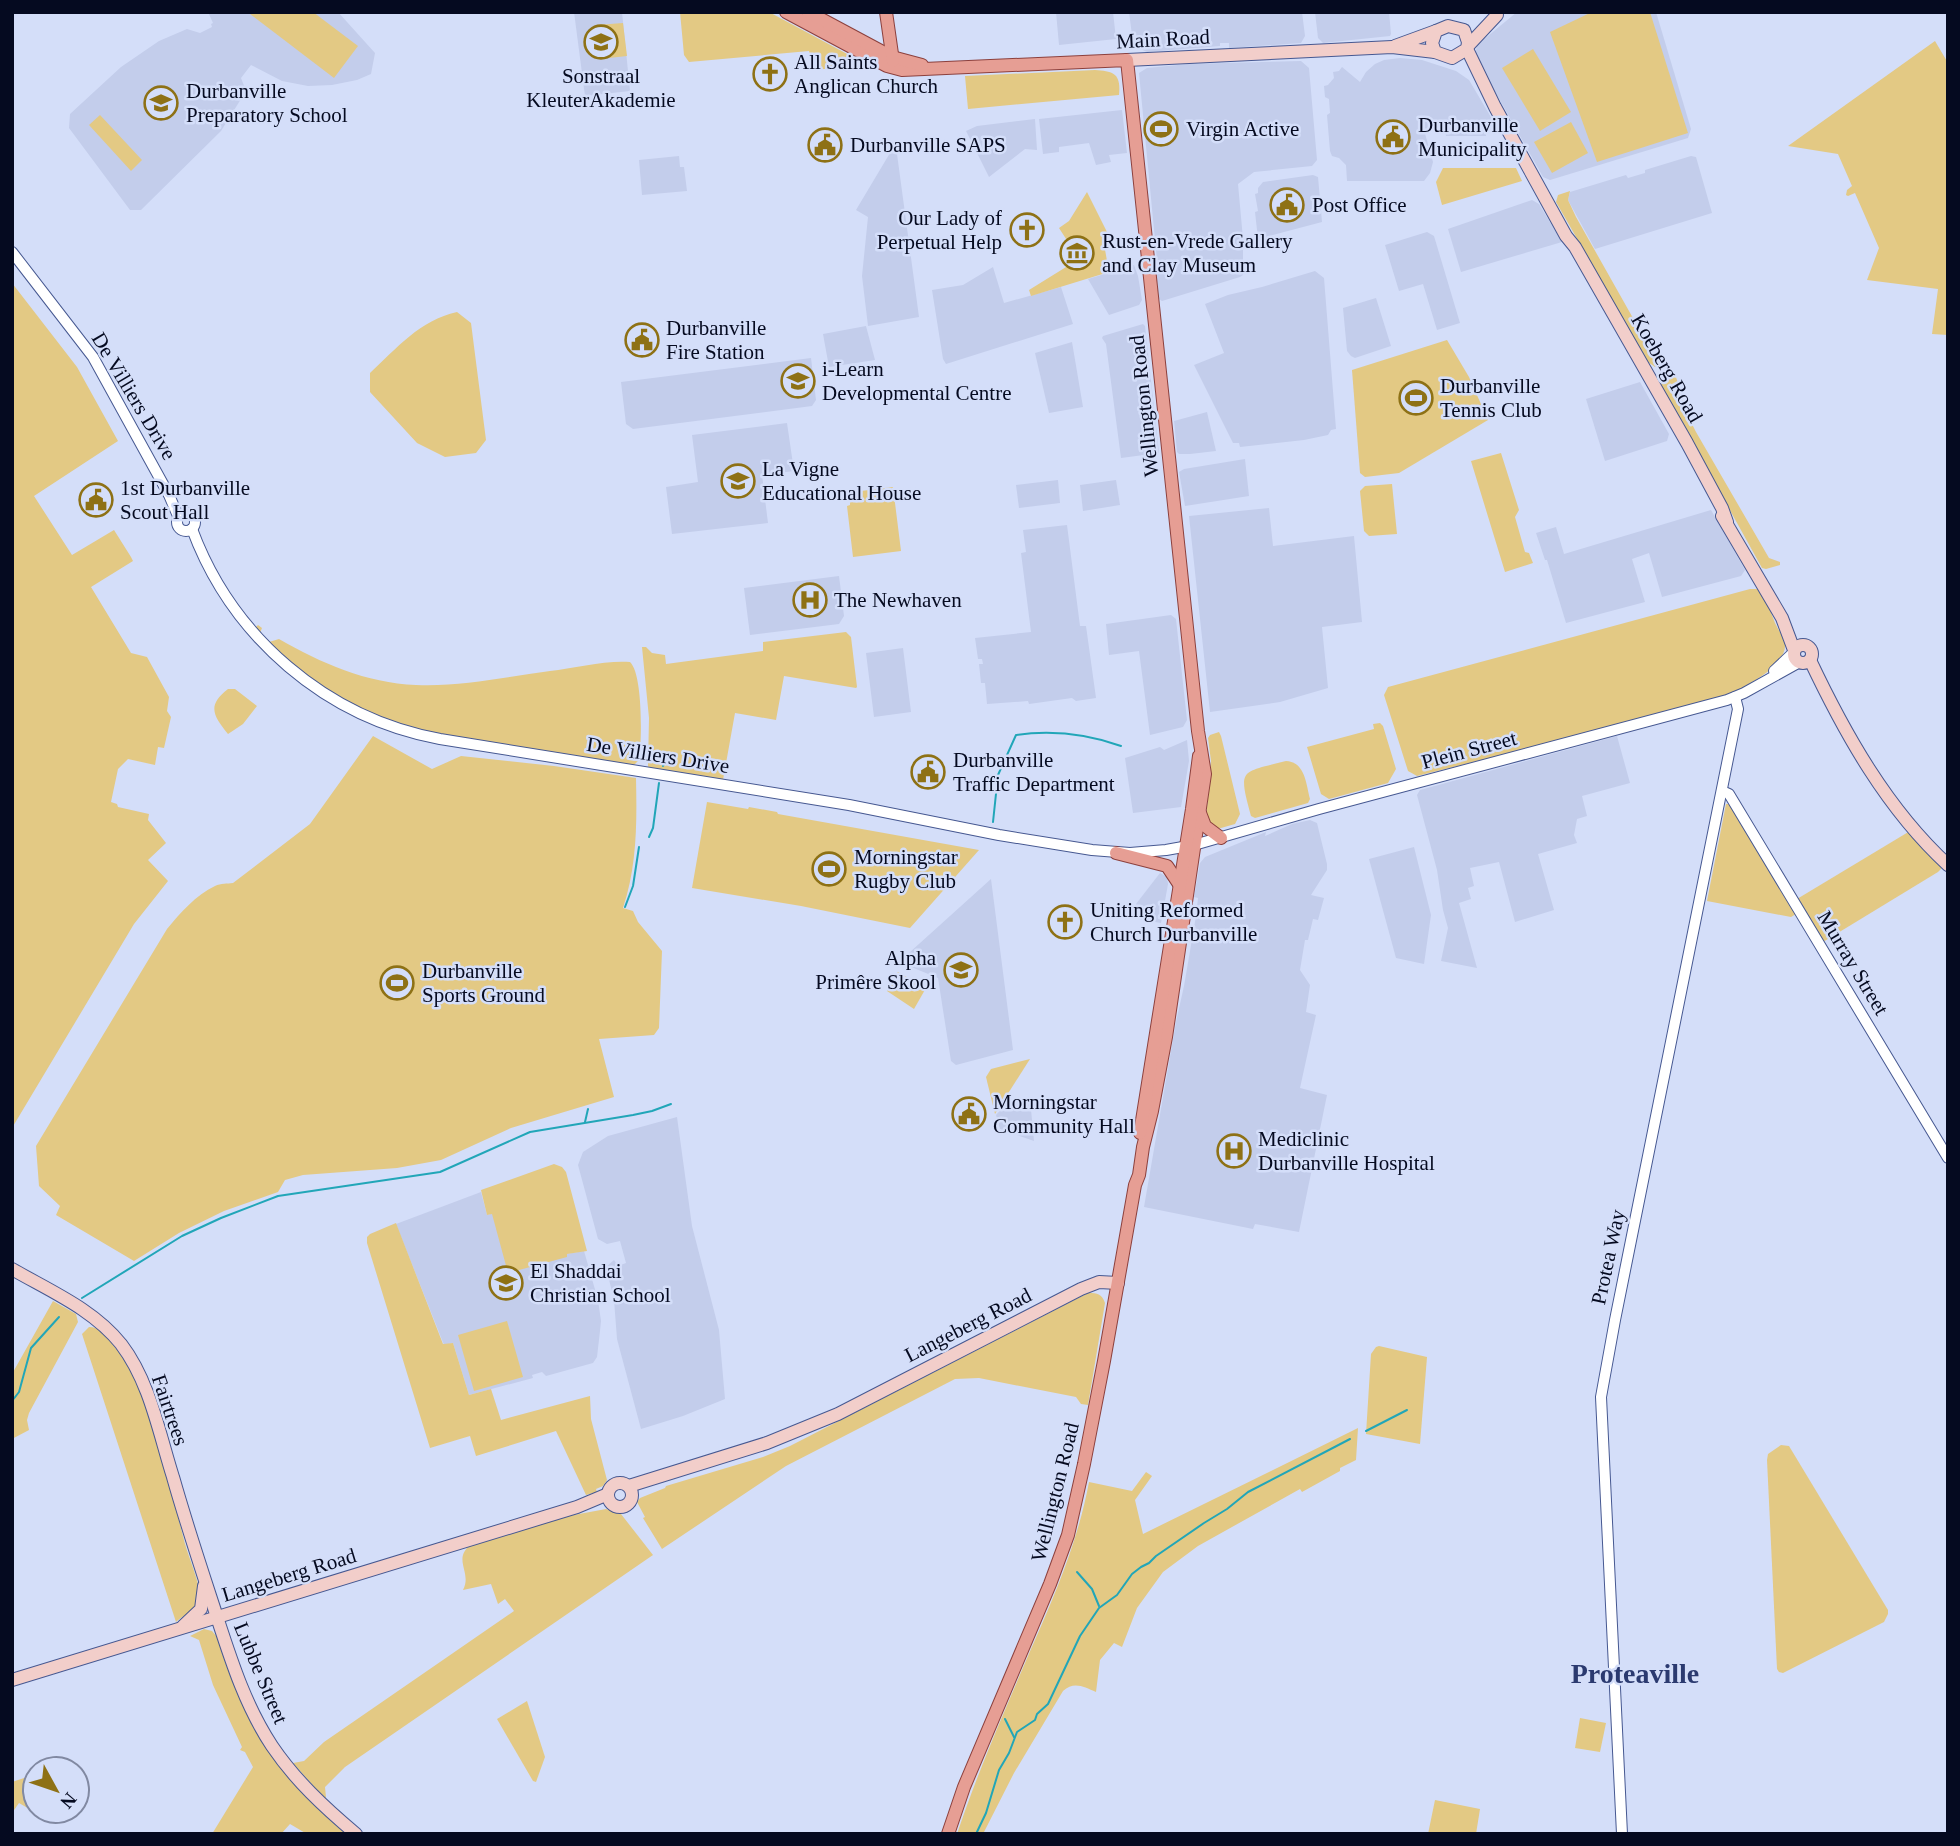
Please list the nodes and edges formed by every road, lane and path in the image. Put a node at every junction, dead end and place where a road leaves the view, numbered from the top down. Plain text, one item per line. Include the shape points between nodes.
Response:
1 (786, 12) edge
2 (808, 12) edge
3 (885, 12) edge
4 (1499, 14) edge
5 (1464, 30) junction
6 (1436, 32) junction
7 (862, 42) junction
8 (1392, 47) junction
9 (1467, 48) junction
10 (1435, 52) junction
11 (1452, 58) junction
12 (1127, 60) junction
13 (893, 63) junction
14 (1495, 107) junction
15 (12, 252) edge
16 (1800, 656) junction
17 (1735, 697) junction
18 (1201, 749) junction
19 (1722, 791) junction
20 (1200, 813) junction
21 (1221, 838) junction
22 (1190, 846) junction
23 (1116, 853) junction
24 (1948, 865) edge
25 (1179, 884) junction
26 (1948, 1158) edge
27 (1135, 1185) junction
28 (12, 1269) edge
29 (1118, 1283) junction
30 (630, 1490) junction
31 (609, 1498) junction
32 (204, 1578) junction
33 (217, 1618) junction
34 (180, 1629) junction
35 (12, 1680) edge
36 (356, 1834) edge
37 (948, 1834) edge
38 (1622, 1834) edge

1 - 13 main road
2 - 7 main road
3 - 7 main road via 881,35
3 - 13 main road
4 - 5 main road via 1477,28
4 - 9 main road
5 - 6 main road via 1448,26
5 - 9 main road
6 - 8 main road, Main Road
6 - 10 main road
7 - 13 main road
8 - 10 main road, Main Road
8 - 12 main road, Main Road
9 - 11 main road
9 - 14 main road, Koeberg Road
10 - 11 main road
11 - 14 main road, Koeberg Road via 1470,73
12 - 13 main road, Main Road via 909,70
12 - 18 main road, Wellington Road
14 - 16 main road, Koeberg Road
15 - 23 street, De Villiers Drive via 93,357 169,495 182,514 194,519 189,530 234,608 299,677 363,716 440,739
16 - 17 street, Plein Street
16 - 24 main road, Koeberg Road via 1894,805
17 - 19 street, Protea Way via 1738,709
17 - 21 street, Plein Street
18 - 20 main road, Wellington Road via 1205,774
18 - 22 main road, Wellington Road
19 - 26 street, Murray Street via 1729,794
19 - 38 street, Protea Way via 1601,1397
20 - 21 main road via 1205,826
20 - 22 main road, Wellington Road
21 - 22 street, Plein Street
22 - 23 street, De Villiers Drive
22 - 25 main road, Wellington Road
22 - 27 main road, Wellington Road via 1166,1037
23 - 25 main road via 1167,866
25 - 27 main road, Wellington Road
27 - 29 main road, Wellington Road
28 - 32 main road, Fairtrees via 90,1315 126,1352 146,1392
29 - 30 main road, Langeberg Road via 1099,1282 1081,1289 772,1448
29 - 37 main road, Wellington Road via 1068,1535
30 - 31 main road via 623,1483 615,1484
30 - 31 main road via 631,1501 624,1506 617,1507
31 - 33 main road, Langeberg Road
32 - 33 main road, Fairtrees
32 - 34 main road via 201,1609
33 - 34 main road, Langeberg Road
33 - 36 main road, Lubbe Street via 249,1705 271,1745 310,1793
34 - 35 main road, Langeberg Road

